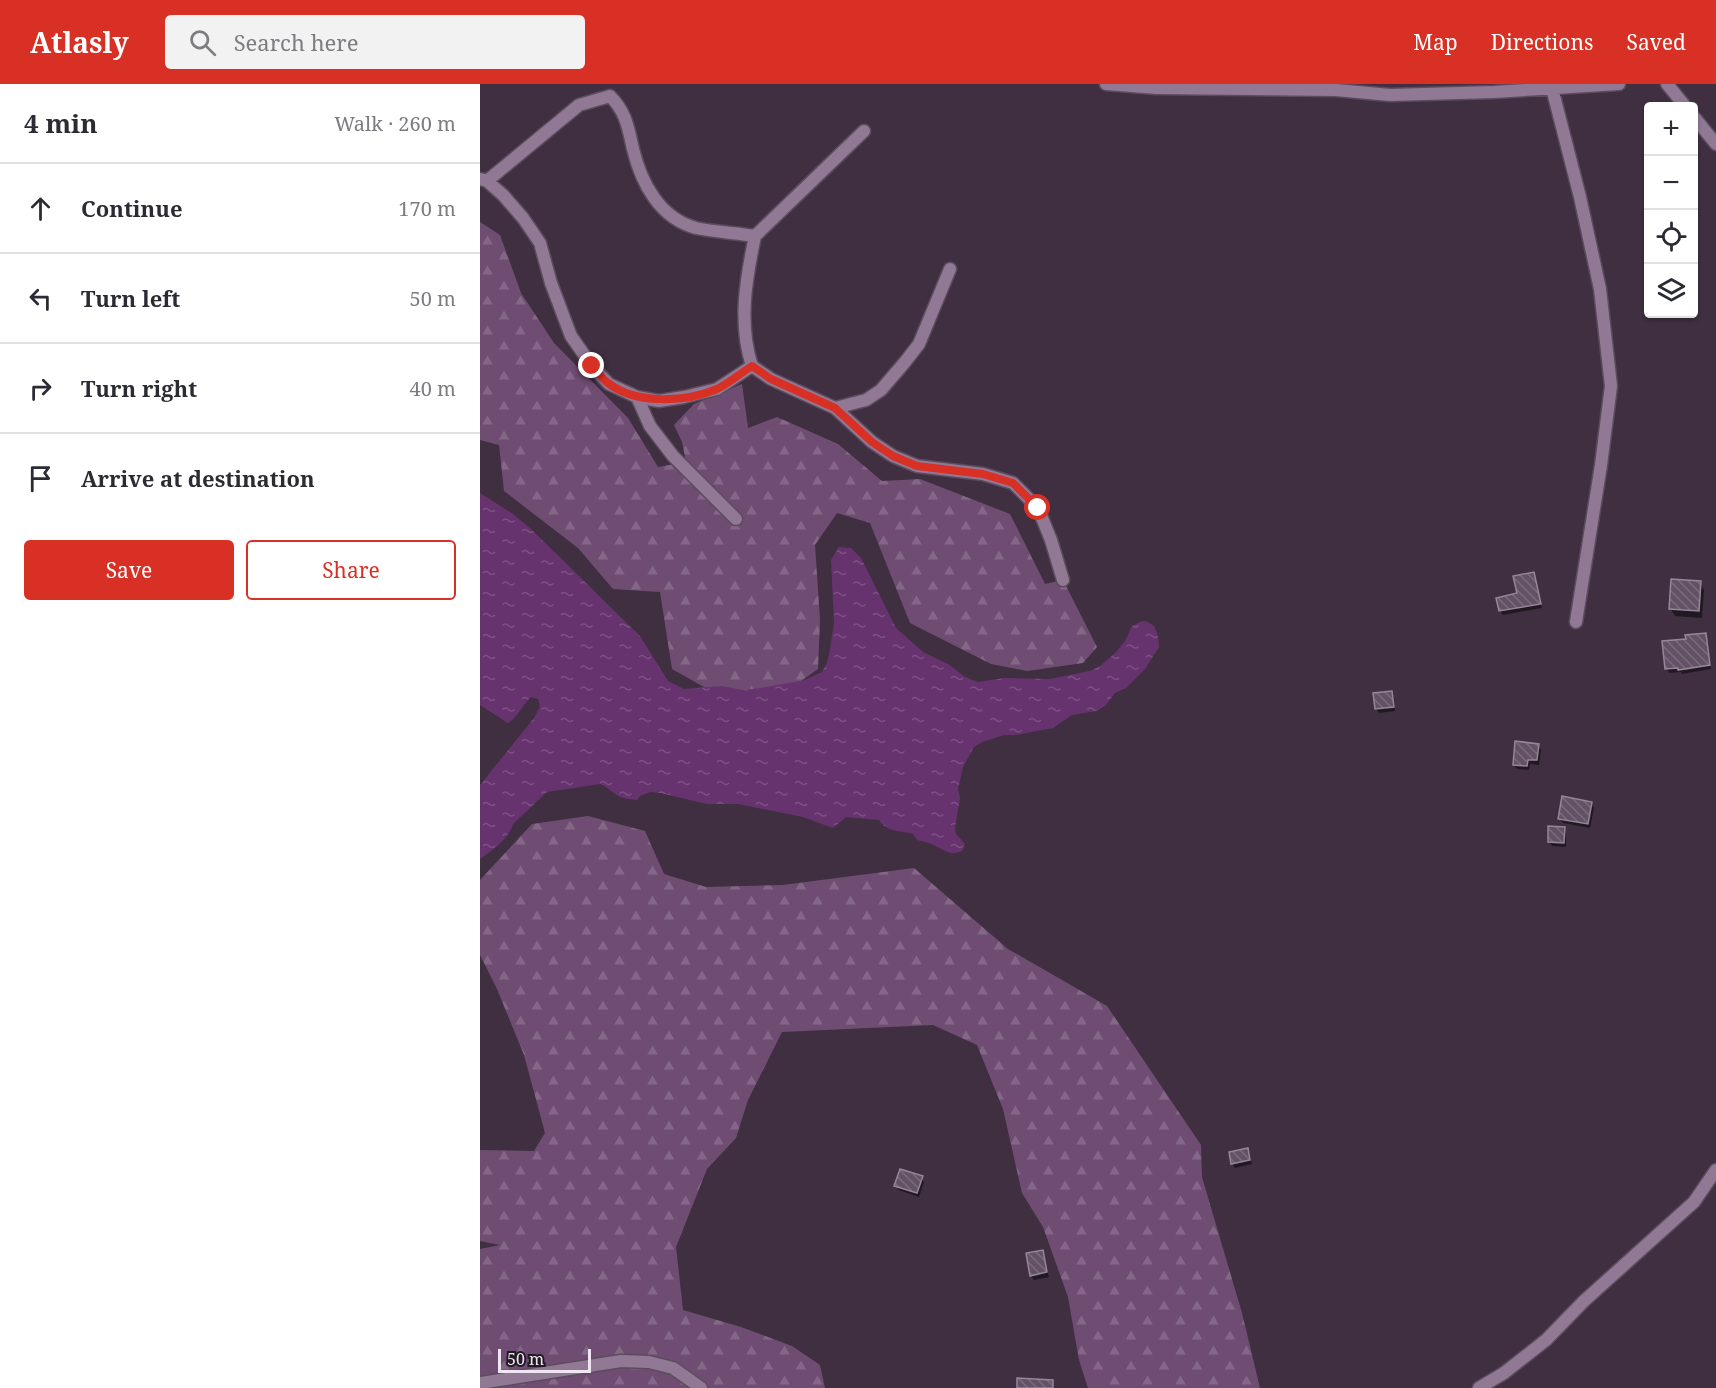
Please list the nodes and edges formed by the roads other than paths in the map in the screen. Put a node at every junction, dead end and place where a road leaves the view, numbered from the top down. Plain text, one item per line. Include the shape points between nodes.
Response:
1 (617, 84) edge
2 (1106, 84) edge
3 (1619, 84) edge
4 (1666, 84) edge
5 (1566, 86) edge
6 (1552, 88) junction
7 (609, 96) junction
8 (1682, 102) edge
9 (1698, 122) edge
10 (864, 131) dead end
11 (1716, 144) edge
12 (484, 180) edge
13 (755, 236) junction
14 (950, 269) dead end
15 (752, 366) junction
16 (638, 397) junction
17 (835, 408) junction
18 (736, 519) dead end
19 (1063, 580) dead end
20 (1576, 622) dead end
21 (1716, 1170) edge
22 (480, 1383) edge
23 (700, 1388) edge
24 (1479, 1388) edge

1 - 7 street
2 - 6 street via 1390,95
3 - 5 street
4 - 8 street
5 - 6 street
6 - 20 street via 1600,289 1611,386
7 - 12 street via 579,105
7 - 13 street via 620,105 639,172 662,208 695,227
9 - 11 street
10 - 13 street
12 - 16 street via 523,218 540,243 571,336 609,384
13 - 15 street via 744,308 746,347
14 - 17 street via 919,344 882,390 866,400
15 - 16 street via 717,389 659,401
15 - 17 street via 771,379
16 - 18 street via 650,426 673,456
17 - 19 street via 893,456 917,466 983,474 1013,483 1038,508
21 - 24 street via 1694,1202 1546,1340
22 - 23 street via 621,1361 673,1368

